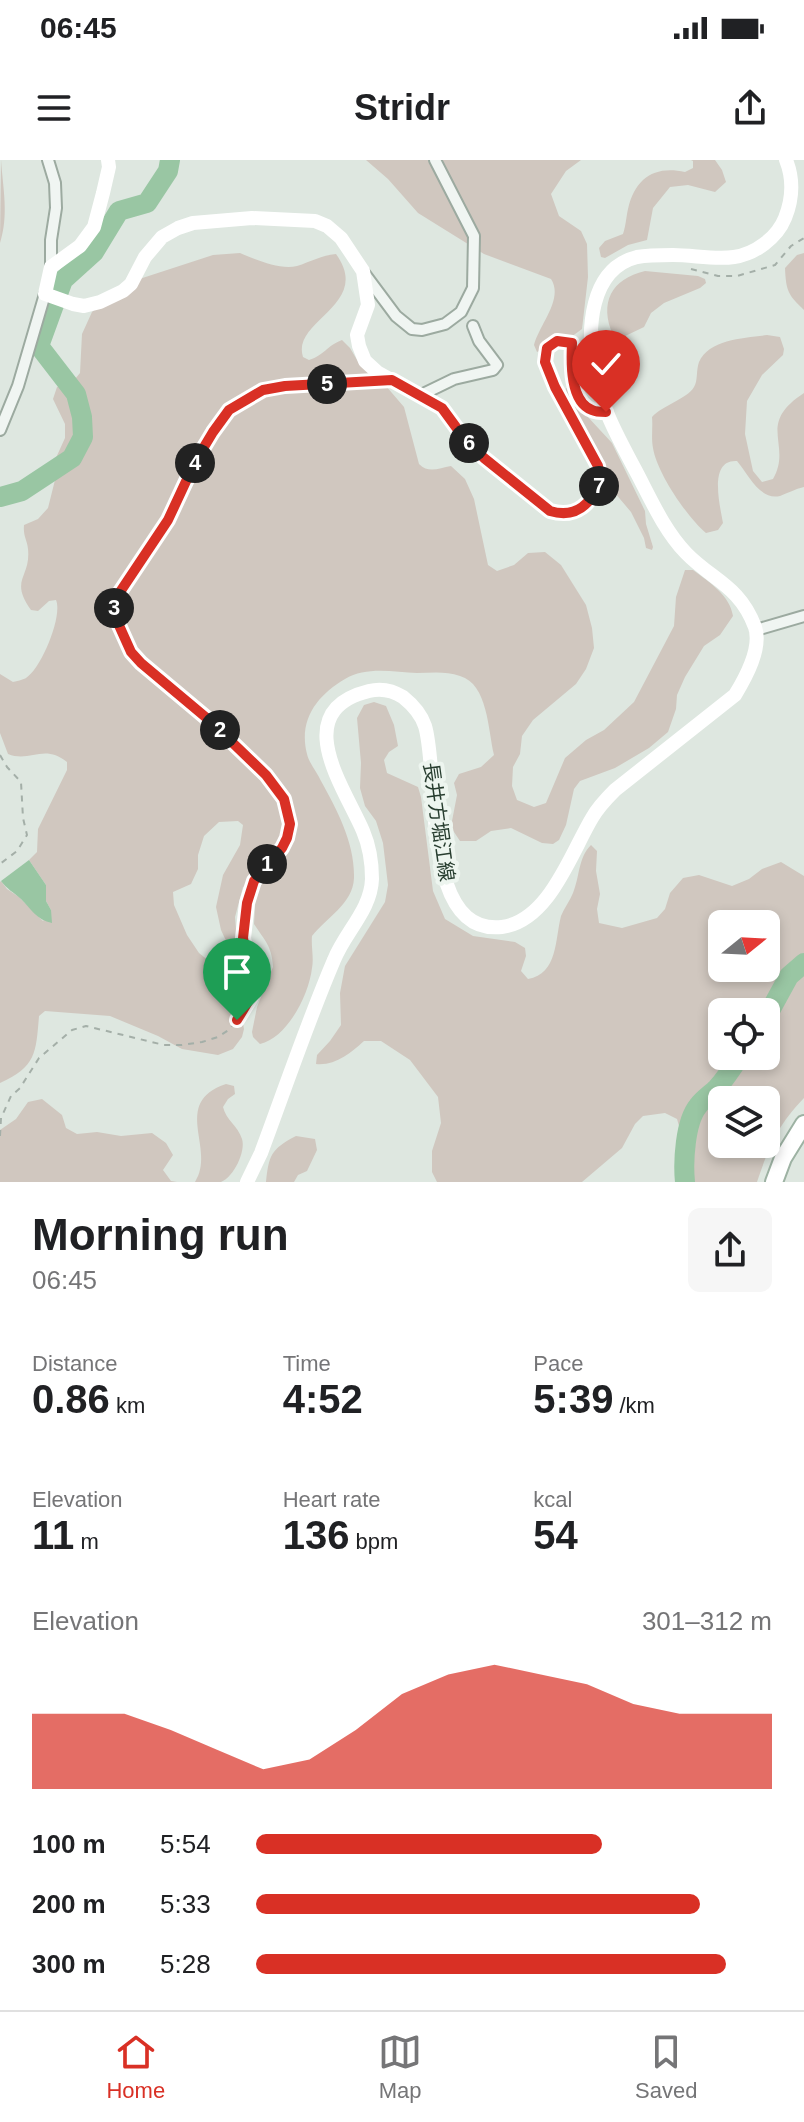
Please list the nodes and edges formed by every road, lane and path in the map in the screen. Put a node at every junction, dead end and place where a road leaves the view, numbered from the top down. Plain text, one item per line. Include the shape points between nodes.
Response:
1 (48, 160) edge
2 (108, 160) edge
3 (435, 160) edge
4 (786, 160) edge
5 (51, 267) junction
6 (363, 271) junction
7 (48, 295) junction
8 (473, 326) dead end
9 (590, 333) junction
10 (572, 343) junction
11 (392, 380) junction
12 (421, 395) junction
13 (606, 412) junction
14 (0, 430) edge
15 (804, 616) edge
16 (756, 630) junction
17 (0, 755) edge
18 (0, 864) edge
19 (804, 1124) edge
20 (0, 1136) edge
21 (247, 1182) edge
22 (774, 1182) edge

1 - 5 street via 56,208
2 - 5 main road via 94,227 80,246
3 - 6 street via 474,236 473,288 461,312 445,324 412,329
4 - 9 main road via 791,202 781,227 763,246 735,257 635,257 612,270 596,294
5 - 7 main road
6 - 7 main road via 327,226 252,218 178,228 145,257 131,284 100,302 84,306
6 - 11 main road via 368,305 357,335 359,346 365,361
7 - 14 street
8 - 12 street via 497,365
9 - 10 main road
9 - 13 main road
10 - 12 main road via 557,341 547,348 545,362 601,479 590,501 573,513 550,511 484,458 442,408
10 - 13 main road via 574,388 590,410
11 - 12 main road
11 - 20 path via 263,390 229,410 195,462 168,520 118,595 113,612 141,663 209,720 284,799 290,824 287,838 254,881 247,903 243,938 251,997 230,1029 202,1042 164,1045 86,1026 72,1030 39,1058 11,1096
13 - 16 main road via 660,517 686,553 745,605
15 - 16 street
16 - 21 main road, 長井方堀江線 via 754,658 735,695 601,804 539,906 505,927 464,915 446,885 428,747 417,711 384,689 341,704 325,737 364,834 370,894 335,956
17 - 18 path via 21,782 27,835
19 - 22 main road

